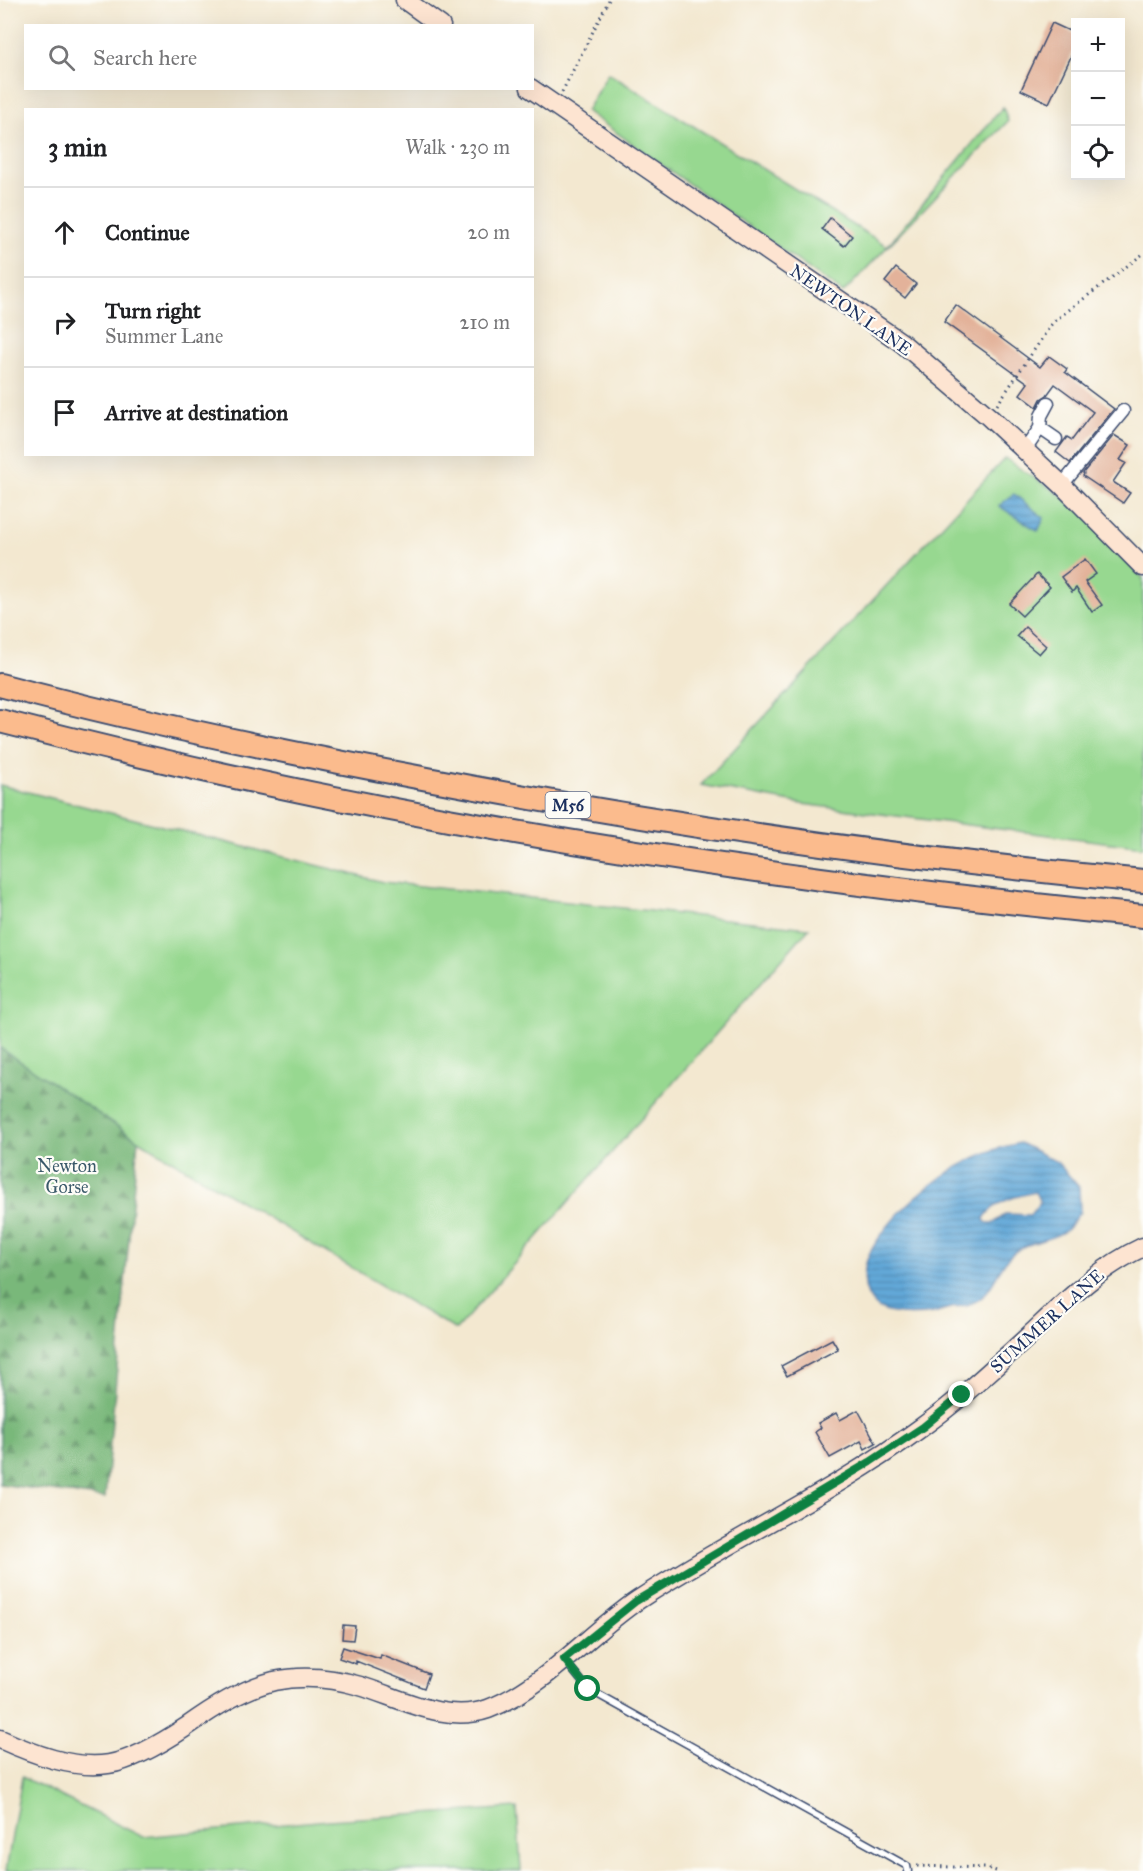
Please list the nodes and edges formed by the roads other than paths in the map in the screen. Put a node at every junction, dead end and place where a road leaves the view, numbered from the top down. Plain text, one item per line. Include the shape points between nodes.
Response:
1 (405, 0) edge
2 (438, 24) edge
3 (533, 90) edge
4 (1048, 403) dead end
5 (1123, 411) dead end
6 (1040, 429) junction
7 (1056, 439) dead end
8 (1025, 450) junction
9 (1062, 485) junction
10 (1143, 567) edge
11 (0, 685) edge
12 (0, 721) edge
13 (1143, 881) edge
14 (1143, 916) edge
15 (1143, 1247) edge
16 (564, 1659) junction
17 (0, 1739) edge
18 (907, 1869) edge

1 - 2 street
3 - 8 street, NEWTON LANE via 902,344
4 - 6 street
5 - 9 street
6 - 7 street
6 - 8 street
8 - 9 street, NEWTON LANE
9 - 10 street, NEWTON LANE
11 - 13 highway, M56 via 239,741 538,800 818,844
12 - 14 highway, M56 via 235,776 511,831 806,878
15 - 16 street, SUMMER LANE via 1080,1287 983,1378 923,1427 844,1479 636,1601
16 - 17 street, SUMMER LANE via 508,1700 485,1710 462,1713 424,1708 328,1679 290,1678 272,1682 228,1700 139,1754 109,1764 79,1765 29,1752
16 - 18 lane via 588,1689

